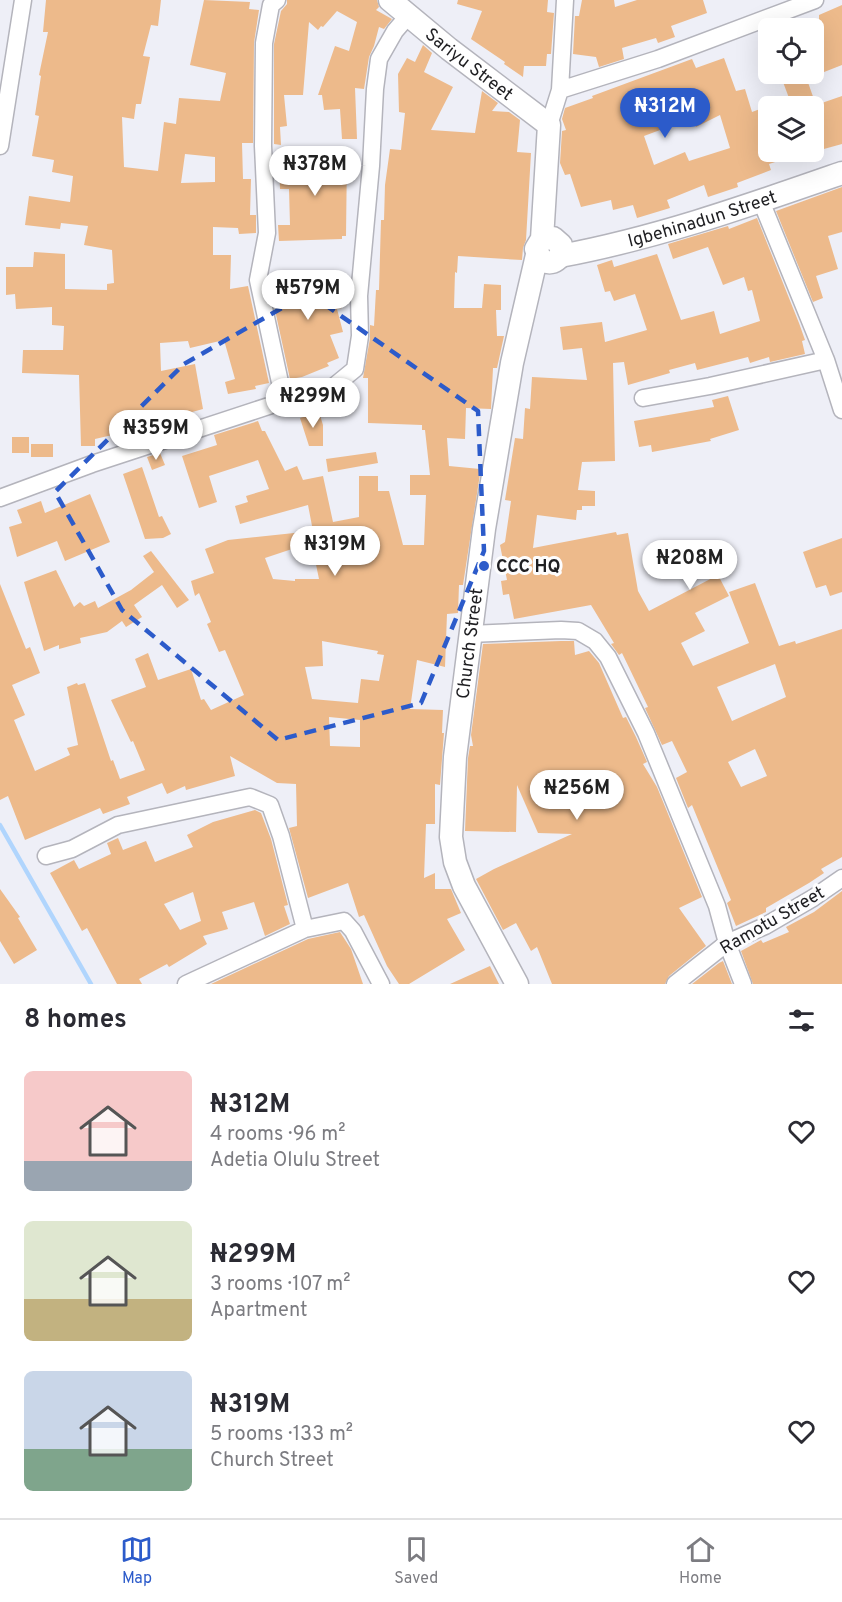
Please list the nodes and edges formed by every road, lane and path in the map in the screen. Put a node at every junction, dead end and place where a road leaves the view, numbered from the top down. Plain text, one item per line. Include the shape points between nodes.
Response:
1 (22, 0) edge
2 (390, 0) edge
3 (565, 0) edge
4 (815, 0) edge
5 (270, 2) edge
6 (408, 16) junction
7 (560, 90) junction
8 (549, 125) junction
9 (0, 146) edge
10 (842, 172) edge
11 (761, 201) junction
12 (540, 247) junction
13 (826, 360) junction
14 (643, 398) dead end
15 (284, 401) junction
16 (842, 410) edge
17 (0, 498) edge
18 (470, 634) junction
19 (46, 856) dead end
20 (842, 878) edge
21 (305, 929) junction
22 (727, 943) junction
23 (190, 983) edge
24 (381, 984) edge
25 (516, 984) edge
26 (675, 984) edge
27 (743, 984) edge

1 - 9 street
2 - 6 street, Sariyu Street
3 - 7 street
4 - 7 street via 658,60
5 - 15 street via 264,43 263,100 267,233 258,280
6 - 8 street, Sariyu Street
6 - 15 street via 379,59 355,369 333,387
7 - 8 street
8 - 12 street, Church Street
10 - 11 street, Igbehinadun Street
11 - 12 street, Igbehinadun Street via 546,263 541,260
11 - 13 street
12 - 18 street, Church Street via 512,363
13 - 14 street
13 - 16 street
15 - 17 street
18 - 22 street via 561,630 578,632 595,641 608,657 646,733 717,906
18 - 25 street, Church Street via 455,757 451,837 464,886
19 - 21 street via 72,849 118,825 250,797 270,805
20 - 22 street, Ramotu Street via 765,926
21 - 23 street
21 - 24 street via 344,921
22 - 26 street, Ramotu Street
22 - 27 street

